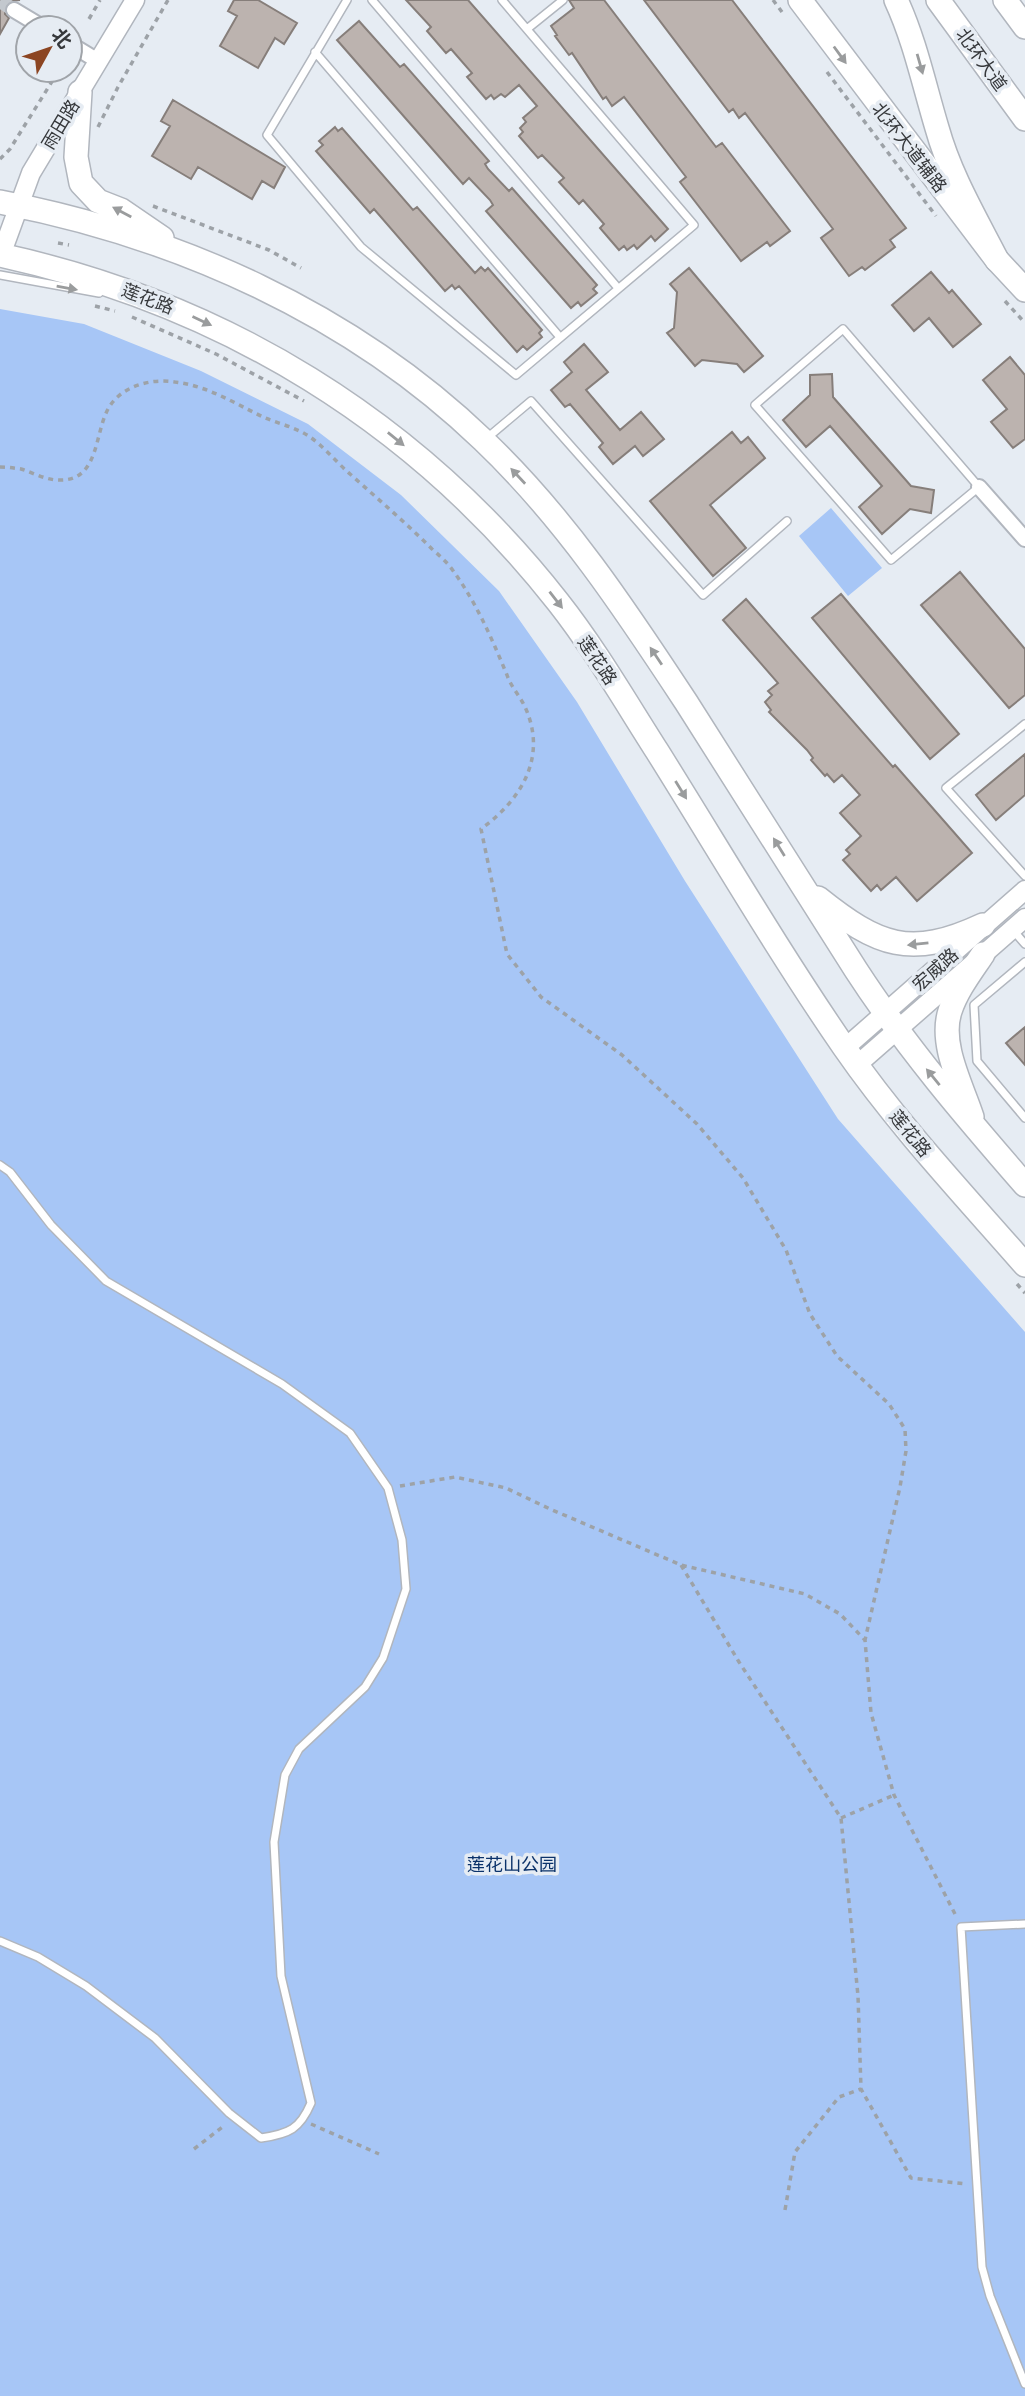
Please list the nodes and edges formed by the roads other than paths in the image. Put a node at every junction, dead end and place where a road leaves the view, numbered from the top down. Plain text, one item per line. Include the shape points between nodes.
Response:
1 (135, 0) edge
2 (347, 0) edge
3 (372, 0) edge
4 (502, 0) edge
5 (564, 0) edge
6 (800, 0) edge
7 (896, 0) edge
8 (938, 0) edge
9 (1005, 0) edge
10 (14, 10) tunnel mouth
11 (21, 14) edge
12 (1025, 27) edge
13 (527, 29) junction
14 (84, 52) edge
15 (315, 52) junction
16 (98, 61) junction
17 (80, 92) junction
18 (1025, 119) edge
19 (9, 203) edge
20 (178, 252) junction
21 (997, 260) junction
22 (0, 262) edge
23 (618, 288) junction
24 (1025, 290) edge
25 (559, 337) junction
26 (484, 440) junction
27 (979, 487) junction
28 (787, 521) dead end
29 (1025, 540) edge
30 (1025, 724) edge
31 (1025, 876) edge
32 (805, 888) junction
33 (1025, 890) edge
34 (1018, 923) edge
35 (984, 925) junction
36 (1025, 944) edge
37 (983, 954) junction
38 (1025, 962) edge
39 (891, 1021) junction
40 (851, 1056) junction
41 (1025, 1118) edge
42 (975, 1127) junction
43 (0, 1165) edge
44 (1025, 1185) edge
45 (1021, 1274) edge
46 (1025, 1924) edge
47 (0, 1941) edge
48 (1025, 2384) edge

1 - 16 street, 雨田路
2 - 15 lane
3 - 23 lane
4 - 13 lane
5 - 13 lane
6 -> 21 main road, 北环大道辅路
7 -> 21 main road via 919,59 950,166
8 - 18 main road, 北环大道
9 - 12 main road
10 - 11 street
13 - 23 lane via 694,225
14 - 16 street
15 - 25 lane
15 - 25 lane via 267,135 361,247 516,375
16 - 17 street, 雨田路
17 - 19 street, 雨田路
20 -> 17 main road via 121,210 98,201 81,183 76,157
19 - 20 main road via 98,225
19 - 22 street, 雨田路
20 - 26 main road via 251,282 340,330 401,371
21 - 24 main road, 北环大道辅路
22 -> 40 main road, 莲花路 via 48,266 184,312 260,349 352,405 427,464 497,531 588,643
23 - 25 lane
26 - 28 lane via 531,401 703,595
32 -> 26 main road via 600,573
27 - 27 lane via 843,329 755,405 891,561
27 - 29 street
30 - 31 lane via 946,788
35 -> 32 main road via 923,944 885,941 842,917
32 - 39 main road
33 - 35 street, 宏威路
34 - 36 lane
34 - 37 street, 宏威路
35 - 39 street, 宏威路
37 - 39 street, 宏威路
37 - 42 main road via 956,996 947,1026 954,1066
38 - 41 lane via 974,1005 977,1061
39 - 40 street, 宏威路
42 -> 39 main road
40 - 45 main road, 莲花路
42 - 44 main road
43 - 47 lane via 106,1281 282,1384 350,1433 388,1488 402,1540 406,1589 383,1658 365,1687 299,1749 285,1775 274,1842 281,1976 311,2103 303,2121 283,2135 261,2138 155,2038 96,1993 38,1957
46 - 48 lane via 961,1927 982,2267

